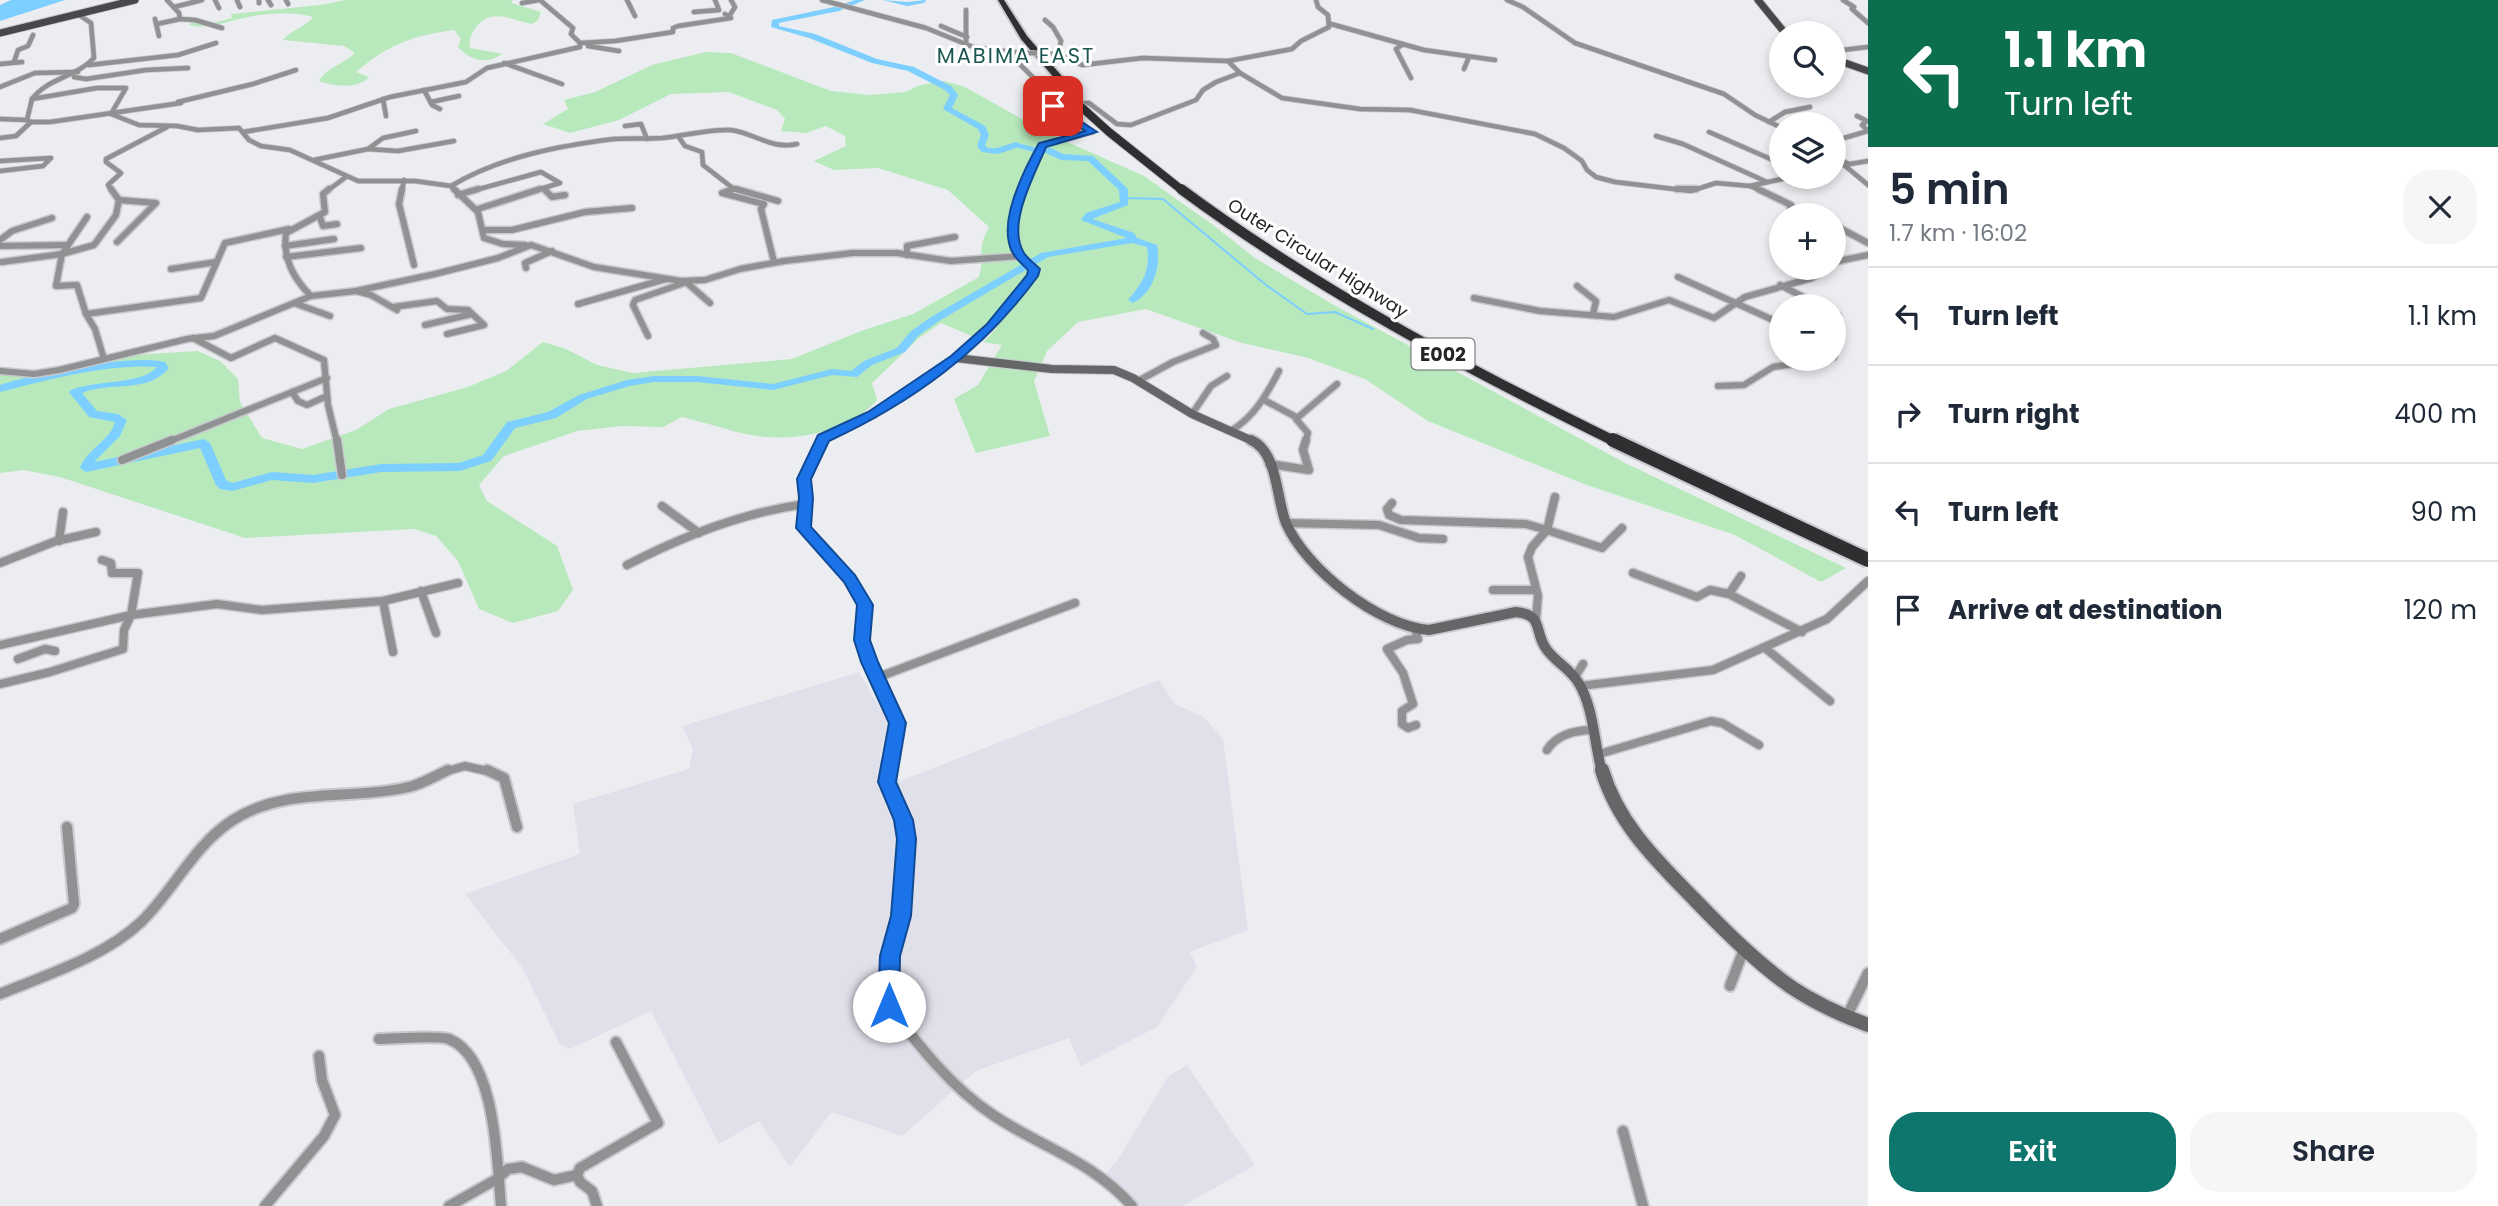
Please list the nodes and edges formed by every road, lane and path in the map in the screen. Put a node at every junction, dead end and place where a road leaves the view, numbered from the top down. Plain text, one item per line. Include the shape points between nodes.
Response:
1 (129, 0) edge
2 (135, 0) edge
3 (167, 0) edge
4 (202, 0) edge
5 (215, 0) edge
6 (237, 0) edge
7 (554, 0) edge
8 (627, 0) edge
9 (715, 0) edge
10 (731, 0) edge
11 (822, 0) edge
12 (1316, 0) edge
13 (1507, 0) edge
14 (1758, 0) edge
15 (1843, 0) edge
16 (540, 1) edge
17 (522, 3) dead end
18 (1000, 3) edge
19 (174, 7) junction
20 (240, 7) dead end
21 (219, 8) dead end
22 (966, 10) dead end
23 (694, 12) dead end
24 (77, 14) junction
25 (635, 16) dead end
26 (180, 19) junction
27 (1045, 20) dead end
28 (1775, 21) edge
29 (1868, 23) edge
30 (1331, 24) junction
31 (941, 26) dead end
32 (222, 28) dead end
33 (0, 33) edge
34 (33, 35) dead end
35 (159, 36) dead end
36 (967, 37) junction
37 (216, 44) dead end
38 (581, 44) junction
39 (966, 44) junction
40 (1402, 45) junction
41 (1868, 47) edge
42 (1846, 50) edge
43 (619, 51) dead end
44 (1010, 52) junction
45 (1058, 54) junction
46 (1469, 57) junction
47 (1495, 60) dead end
48 (1227, 61) junction
49 (14, 62) junction
50 (22, 62) dead end
51 (504, 63) junction
52 (1846, 63) edge
53 (0, 64) edge
54 (89, 65) junction
55 (188, 68) dead end
56 (1464, 69) dead end
57 (296, 70) dead end
58 (1868, 71) edge
59 (82, 72) junction
60 (1240, 73) junction
61 (74, 77) junction
62 (1411, 78) dead end
63 (562, 84) dead end
64 (1060, 85) junction
65 (0, 87) edge
66 (424, 90) junction
67 (459, 96) dead end
68 (32, 99) junction
69 (383, 99) junction
70 (431, 102) junction
71 (181, 103) dead end
72 (1061, 106) junction
73 (1810, 107) dead end
74 (150, 108) junction
75 (440, 109) dead end
76 (1784, 112) edge
77 (111, 114) junction
78 (386, 116) dead end
79 (1857, 116) dead end
80 (0, 119) edge
81 (29, 121) junction
82 (1769, 122) edge
83 (170, 126) junction
84 (625, 126) dead end
85 (415, 131) dead end
86 (243, 132) junction
87 (1709, 132) dead end
88 (678, 136) junction
89 (1656, 136) dead end
90 (1846, 137) edge
91 (0, 138) edge
92 (647, 139) junction
93 (454, 141) dead end
94 (797, 144) dead end
95 (368, 149) junction
96 (1769, 158) edge
97 (314, 160) junction
98 (1868, 160) edge
99 (0, 161) edge
100 (1847, 165) joint
101 (0, 171) edge
102 (346, 177) junction
103 (404, 180) junction
104 (1767, 182) joint
105 (1868, 185) edge
106 (451, 186) junction
107 (1750, 186) junction
108 (734, 188) junction
109 (544, 190) junction
110 (458, 195) junction
111 (565, 195) dead end
112 (119, 200) junction
113 (778, 201) dead end
114 (1788, 203) edge
115 (632, 208) dead end
116 (478, 209) junction
117 (87, 217) dead end
118 (320, 217) junction
119 (52, 218) dead end
120 (337, 224) dead end
121 (289, 229) junction
122 (485, 230) junction
123 (1846, 231) edge
124 (955, 237) dead end
125 (334, 239) dead end
126 (0, 240) edge
127 (117, 242) dead end
128 (1868, 243) edge
129 (68, 245) junction
130 (531, 245) junction
131 (0, 246) edge
132 (285, 246) junction
133 (361, 248) dead end
134 (552, 251) junction
135 (62, 254) junction
136 (907, 255) junction
137 (1868, 255) edge
138 (286, 257) junction
139 (1022, 258) junction
140 (1846, 260) edge
141 (2, 262) dead end
142 (216, 262) junction
143 (774, 262) junction
144 (414, 265) dead end
145 (526, 268) dead end
146 (171, 269) dead end
147 (1678, 277) dead end
148 (666, 279) junction
149 (1801, 280) edge
150 (688, 281) junction
151 (1780, 285) junction
152 (1577, 286) dead end
153 (356, 291) junction
154 (1798, 294) edge
155 (311, 296) junction
156 (1474, 298) dead end
157 (1736, 302) junction
158 (294, 303) junction
159 (710, 303) dead end
160 (578, 304) dead end
161 (86, 314) junction
162 (472, 314) junction
163 (1593, 314) junction
164 (330, 316) dead end
165 (1769, 318) edge
166 (425, 325) dead end
167 (1203, 333) dead end
168 (447, 334) dead end
169 (648, 336) dead end
170 (193, 338) junction
171 (956, 358) junction
172 (104, 359) junction
173 (1769, 369) edge
174 (0, 371) edge
175 (1279, 371) dead end
176 (1227, 376) dead end
177 (327, 378) junction
178 (1138, 381) junction
179 (1337, 384) dead end
180 (1718, 386) dead end
181 (292, 392) junction
182 (327, 396) junction
183 (1264, 400) junction
184 (1192, 414) junction
185 (1296, 417) junction
186 (1232, 430) junction
187 (122, 460) dead end
188 (1269, 464) junction
189 (342, 475) dead end
190 (1555, 496) dead end
191 (1392, 503) dead end
192 (806, 504) junction
193 (662, 506) dead end
194 (63, 512) dead end
195 (1286, 523) junction
196 (1622, 528) dead end
197 (1547, 530) junction
198 (96, 532) dead end
199 (699, 534) junction
200 (1443, 539) dead end
201 (60, 541) junction
202 (1868, 551) edge
203 (1868, 559) edge
204 (102, 560) dead end
205 (0, 563) edge
206 (627, 565) dead end
207 (1633, 573) dead end
208 (1741, 576) dead end
209 (1868, 581) edge
210 (458, 583) dead end
211 (1493, 590) dead end
212 (1535, 590) junction
213 (421, 591) junction
214 (1729, 594) junction
215 (383, 601) junction
216 (1076, 603) dead end
217 (131, 615) junction
218 (1536, 619) junction
219 (1415, 629) junction
220 (1802, 632) junction
221 (436, 633) dead end
222 (44, 636) junction
223 (0, 645) edge
224 (1765, 648) junction
225 (45, 649) junction
226 (55, 651) dead end
227 (393, 652) dead end
228 (18, 659) dead end
229 (1583, 664) dead end
230 (876, 678) junction
231 (1577, 681) junction
232 (0, 684) edge
233 (1830, 701) dead end
234 (1416, 725) dead end
235 (1594, 730) junction
236 (1759, 745) dead end
237 (1547, 750) dead end
238 (1599, 754) junction
239 (67, 827) dead end
240 (517, 827) dead end
241 (0, 939) edge
242 (1744, 949) junction
243 (1868, 973) edge
244 (1730, 986) dead end
245 (0, 994) edge
246 (1846, 1018) junction
247 (1868, 1025) edge
248 (379, 1040) dead end
249 (616, 1042) dead end
250 (319, 1056) dead end
251 (1623, 1131) dead end
252 (577, 1175) junction
253 (498, 1179) junction
254 (265, 1206) edge
255 (449, 1206) edge
256 (501, 1206) edge
257 (597, 1206) edge
258 (1132, 1206) edge
259 (1643, 1206) edge

1 - 24 main road
2 - 24 main road
3 - 19 street
4 - 19 street
5 - 21 street
6 - 20 street
7 - 16 street
8 - 25 street
9 - 23 street via 719,10
10 - 38 street via 736,7 727,14 731,18 674,27 673,32
11 - 39 street via 926,28
12 - 30 street
13 - 82 street via 1575,43 1724,93
14 - 28 main road
15 - 29 street
16 - 17 street
16 - 38 street via 573,28 571,34
18 - 64 highway, Outer Circular Highway / E002 via 1018,38
19 - 26 street
22 - 36 street
24 - 33 main road
24 - 54 street via 93,29 95,54
26 - 32 street
26 - 35 street via 156,22
27 - 45 street via 1061,41
30 - 40 street
30 - 48 street via 1292,49
31 - 36 street
34 - 49 street via 28,46 18,50
36 - 39 street
37 - 54 street via 177,55
38 - 43 street
38 - 51 street via 571,51
39 - 44 street
40 - 46 street
40 - 62 street via 1396,49
41 - 42 street
44 - 45 street, bridge
44 - 72 street via 1028,75 1045,87 1053,106
45 - 48 street via 1082,65 1143,58
46 - 47 street
46 - 56 street
48 - 60 street
49 - 50 street
49 - 53 street
51 - 63 street
51 - 66 street via 467,82
52 - 58 main road
54 - 59 street
55 - 61 street
57 - 74 street
59 - 61 street
59 - 65 street via 35,73
60 - 72 street via 1216,82 1196,100 1131,125 1117,124 1089,103
60 - 107 street via 1282,99 1428,112 1535,134 1573,155 1596,177 1615,182 1680,191 1716,183
61 - 68 street via 49,81
64 - 202 highway, Outer Circular Highway / E002, bridge via 1170,175 1273,247 1378,311 1612,433
64 - 203 highway, Outer Circular Highway / E002, bridge via 1158,174 1361,309 1603,436
66 - 69 street
66 - 70 street
67 - 70 street
68 - 77 street via 126,88
68 - 81 street
69 - 78 street
69 - 86 street via 328,118
70 - 75 street
71 - 74 street
72 - 139 street via 1061,112 1093,132 1042,145 1016,204 1014,242
73 - 76 street
74 - 77 street
77 - 81 street
77 - 83 street via 138,125
79 - 90 street via 1867,121 1862,125 1868,131
80 - 81 street
81 - 91 street via 16,136
83 - 86 street via 198,130 234,127
83 - 112 street via 106,159 121,173 108,185
84 - 92 street via 645,126
85 - 95 street via 387,136
86 - 97 street via 261,146
87 - 96 street
88 - 92 street
88 - 94 street via 732,130 760,141
88 - 108 street via 685,146 702,152 703,165
89 - 104 street
92 - 106 street via 555,148 484,168
93 - 95 street
95 - 97 street
97 - 102 street
98 - 100 street
99 - 101 street via 51,158 43,166
100 - 105 street
102 - 103 street
102 - 118 street via 323,194 325,212
103 - 106 street
103 - 144 street via 400,204
104 - 107 street
106 - 110 street
107 - 114 street
108 - 113 street
108 - 143 street via 722,194 764,204 761,209
109 - 110 street via 560,183 541,172
109 - 111 street via 552,197
109 - 116 street
110 - 116 street
112 - 127 street via 156,203
112 - 135 street via 116,215 94,244
115 - 122 street via 585,212 512,230
116 - 122 street
117 - 129 street
118 - 120 street via 323,226
118 - 121 street
119 - 126 street via 12,231
121 - 132 street
121 - 142 street via 228,241
122 - 130 street via 485,237 503,244
123 - 128 street
124 - 136 street via 907,246
125 - 132 street
129 - 131 street
129 - 135 street
130 - 134 street
130 - 153 street via 470,265
132 - 138 street
133 - 138 street
134 - 145 street via 525,263
134 - 148 street via 594,267
135 - 141 street
135 - 161 street via 56,286 78,285
136 - 139 street via 951,261
136 - 143 street via 853,253
137 - 140 street
138 - 155 street via 298,283
139 - 171 street via 1034,269 1033,276 991,326
142 - 146 street
142 - 161 street via 201,298
143 - 150 street
147 - 157 street
148 - 150 street
148 - 160 street
149 - 151 street
150 - 159 street
150 - 169 street via 634,302
151 - 154 street
151 - 157 street
152 - 163 street via 1596,301
153 - 155 street
153 - 162 street via 396,309 437,301 447,309
155 - 158 street
156 - 163 street via 1540,311
157 - 163 street via 1714,318 1669,300 1614,317
157 - 165 street
158 - 164 street
158 - 170 street via 214,336
161 - 172 street
162 - 166 street
162 - 168 street via 482,327
167 - 178 street via 1216,345
170 - 172 street
170 - 177 street via 232,358 275,338 324,360
171 - 178 street via 1052,369 1114,370
171 - 192 street via 873,415 823,438 804,479
172 - 174 street via 34,374
173 - 180 street via 1744,385
175 - 183 street
176 - 184 street via 1220,377
177 - 181 street
177 - 182 street
178 - 184 street
179 - 185 street
181 - 182 street via 307,405
181 - 187 street
182 - 189 street
183 - 185 street
183 - 186 street via 1246,422
184 - 186 street
185 - 188 street via 1308,433 1303,450 1310,469
186 - 188 street via 1258,443
188 - 195 street
190 - 197 street
191 - 197 street via 1389,515 1401,520 1526,524
192 - 199 street via 767,509
192 - 230 street via 804,528 849,579 865,605 862,640
193 - 199 street
194 - 201 street
195 - 200 street via 1378,525 1419,538
195 - 219 street via 1324,576 1382,615
196 - 197 street via 1602,548
197 - 212 street via 1529,552
198 - 201 street
199 - 206 street
201 - 205 street
204 - 217 street via 111,563 112,573 138,573
207 - 214 street via 1697,597 1710,590
208 - 214 street
209 - 220 street via 1827,619
210 - 213 street
211 - 212 street
212 - 218 street via 1539,603
213 - 215 street
213 - 221 street
214 - 220 street
215 - 217 street via 262,610 217,604
215 - 227 street
216 - 230 street
217 - 222 street
217 - 232 street via 123,649
218 - 219 street via 1516,612
218 - 231 street via 1543,644
219 - 234 street via 1418,639 1387,649 1403,673 1413,705 1402,711 1402,724 1408,728
220 - 224 street
222 - 223 street
222 - 225 street
224 - 231 street via 1713,670 1662,678
224 - 233 street
225 - 226 street
225 - 228 street
229 - 231 street
230 - 258 street via 897,723 887,782 904,820 906,839 901,916 890,956 889,1006 992,1115 1104,1175
231 - 235 street
235 - 237 street via 1576,728
235 - 238 street
236 - 238 street via 1723,723 1711,721
238 - 242 street via 1608,789 1625,824
239 - 241 street via 72,908
240 - 245 street via 504,778 474,766 461,766 410,786 283,800 235,818 202,844 164,898 136,926 106,945
242 - 244 street
242 - 246 street via 1785,983
243 - 246 street
246 - 247 street
248 - 253 street via 447,1038 469,1052 493,1113
249 - 252 street via 658,1123 580,1168
250 - 254 street via 335,1115 324,1136
251 - 259 street
252 - 253 street via 554,1180 522,1167 508,1170
252 - 257 street via 592,1191
253 - 255 street
253 - 256 street

